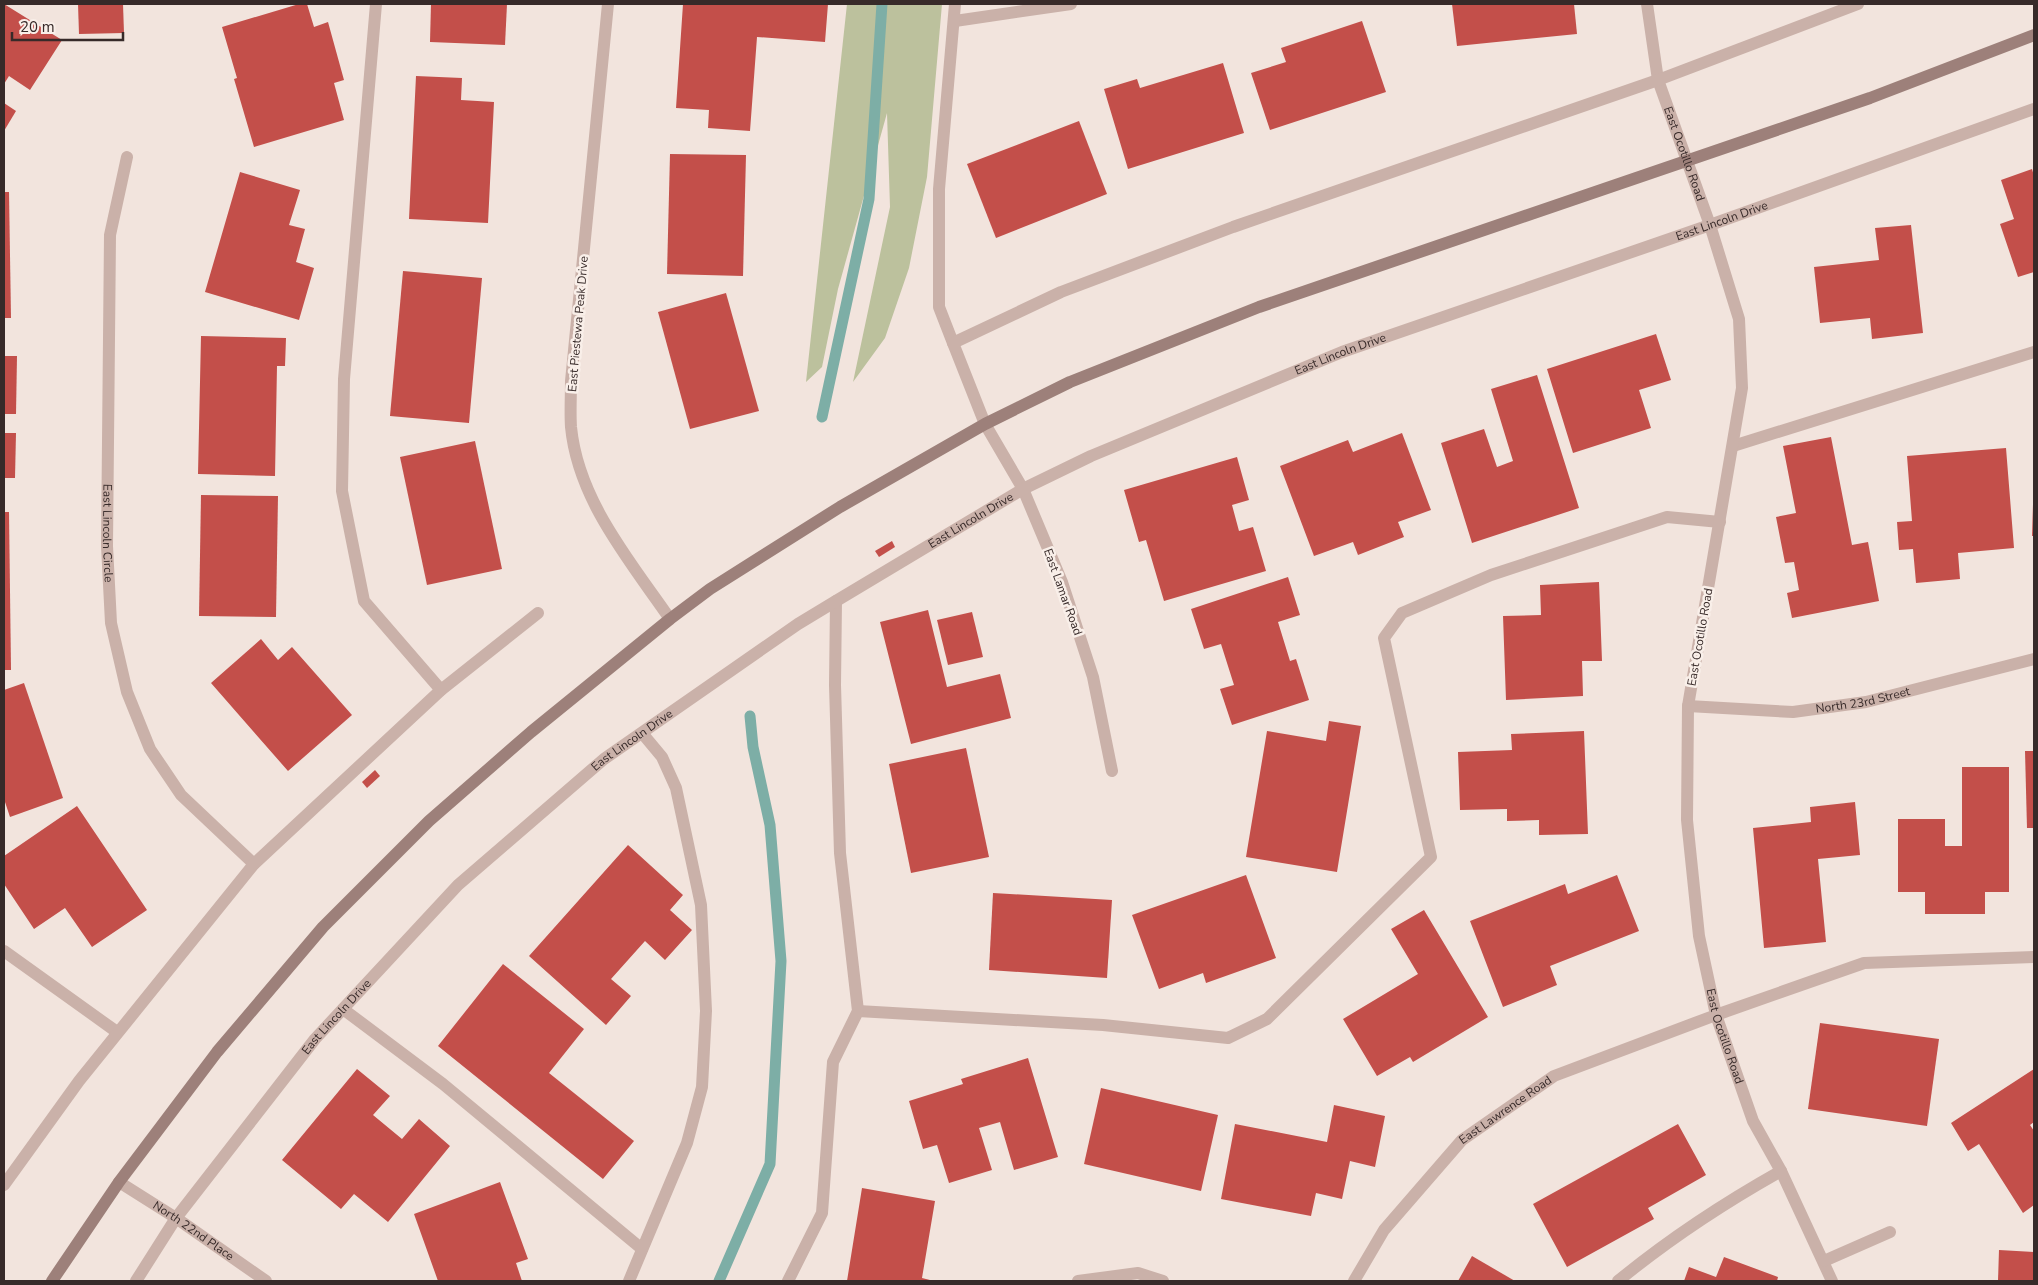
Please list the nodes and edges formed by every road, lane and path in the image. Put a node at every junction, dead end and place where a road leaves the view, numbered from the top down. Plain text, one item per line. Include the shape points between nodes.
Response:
1 (376, 4) edge
2 (608, 4) edge
3 (955, 4) edge
4 (1071, 4) edge
5 (1647, 4) edge
6 (1858, 4) edge
7 (955, 21) junction
8 (2034, 35) edge
9 (1658, 80) junction
10 (2034, 109) edge
11 (127, 157) dead end
12 (1687, 159) junction
13 (1710, 225) junction
14 (953, 343) junction
15 (2034, 352) edge
16 (985, 424) junction
17 (1733, 446) junction
18 (1023, 489) junction
19 (1720, 522) junction
20 (836, 601) junction
21 (538, 612) dead end
22 (670, 619) junction
23 (2034, 659) edge
24 (442, 690) junction
25 (1688, 706) junction
26 (642, 733) junction
27 (1112, 771) dead end
28 (254, 864) junction
29 (4, 950) edge
30 (2034, 957) edge
31 (343, 1009) junction
32 (858, 1011) junction
33 (1716, 1015) junction
34 (117, 1032) junction
35 (1780, 1171) junction
36 (119, 1182) junction
37 (4, 1185) edge
38 (176, 1218) junction
39 (1890, 1232) dead end
40 (642, 1249) junction
41 (1824, 1261) junction
42 (52, 1281) edge
43 (136, 1281) edge
44 (266, 1281) edge
45 (629, 1281) edge
46 (788, 1281) edge
47 (1078, 1281) edge
48 (1164, 1281) edge
49 (1354, 1281) edge
50 (1618, 1281) edge
51 (1832, 1281) edge

1 - 24 street via 344,378 342,491 364,601
2 - 22 street, East Piestewa Peak Drive via 571,381 571,428 581,469 594,501 624,553
3 - 7 street
4 - 7 street
5 - 9 street, East Ocotillo Road
6 - 9 street
7 - 14 street via 938,188 939,307
8 - 12 main road via 1870,98
9 - 12 street, East Ocotillo Road
9 - 14 street via 1233,227 1061,292
10 - 13 street, East Lincoln Drive
11 - 28 street, East Lincoln Circle via 110,235 107,546 111,623 127,692 150,749 181,795
12 - 13 street, East Ocotillo Road
12 - 16 main road via 1259,307 1070,382
13 - 17 street, East Ocotillo Road via 1739,319 1742,388
13 - 18 street, East Lincoln Drive via 1342,352 1091,456
14 - 16 street
15 - 17 street
16 - 18 street, East Lamar Road
16 - 22 main road via 832,512 710,589
17 - 19 street, East Ocotillo Road
18 - 20 street, East Lincoln Drive
18 - 27 street, East Lamar Road via 1062,582 1093,677
19 - 25 street, East Ocotillo Road
19 - 32 street via 1667,517 1491,575 1402,612 1384,638 1431,857 1267,1020 1228,1038 1103,1025
20 - 26 street, East Lincoln Drive
20 - 32 street via 840,853
21 - 24 street
22 - 36 main road via 531,732 429,821 323,927 217,1052
23 - 25 street, North 23rd Street via 1866,702 1793,712
24 - 28 street
25 - 33 street, East Ocotillo Road via 1687,820 1699,936
26 - 31 street, East Lincoln Drive via 604,759 458,885
26 - 40 street via 662,757 676,788 700,905 706,1011 702,1087 687,1143
28 - 34 street
29 - 34 street
30 - 33 street, East Lawrence Road via 1864,962
31 - 38 street, East Lincoln Drive via 315,1039
31 - 40 street via 443,1084
32 - 46 street via 833,1062 822,1213
33 - 35 street, East Ocotillo Road via 1753,1121
33 - 49 street, East Lawrence Road via 1554,1076 1462,1140 1384,1230
34 - 37 street
35 - 41 street, East Ocotillo Road
35 - 50 street via 1642,1261
36 - 38 street, North 22nd Place
36 - 42 main road
38 - 43 street, East Lincoln Drive
38 - 44 street, North 22nd Place
39 - 41 street
40 - 45 street
41 - 51 street, East Ocotillo Road
47 - 48 street via 1138,1273

